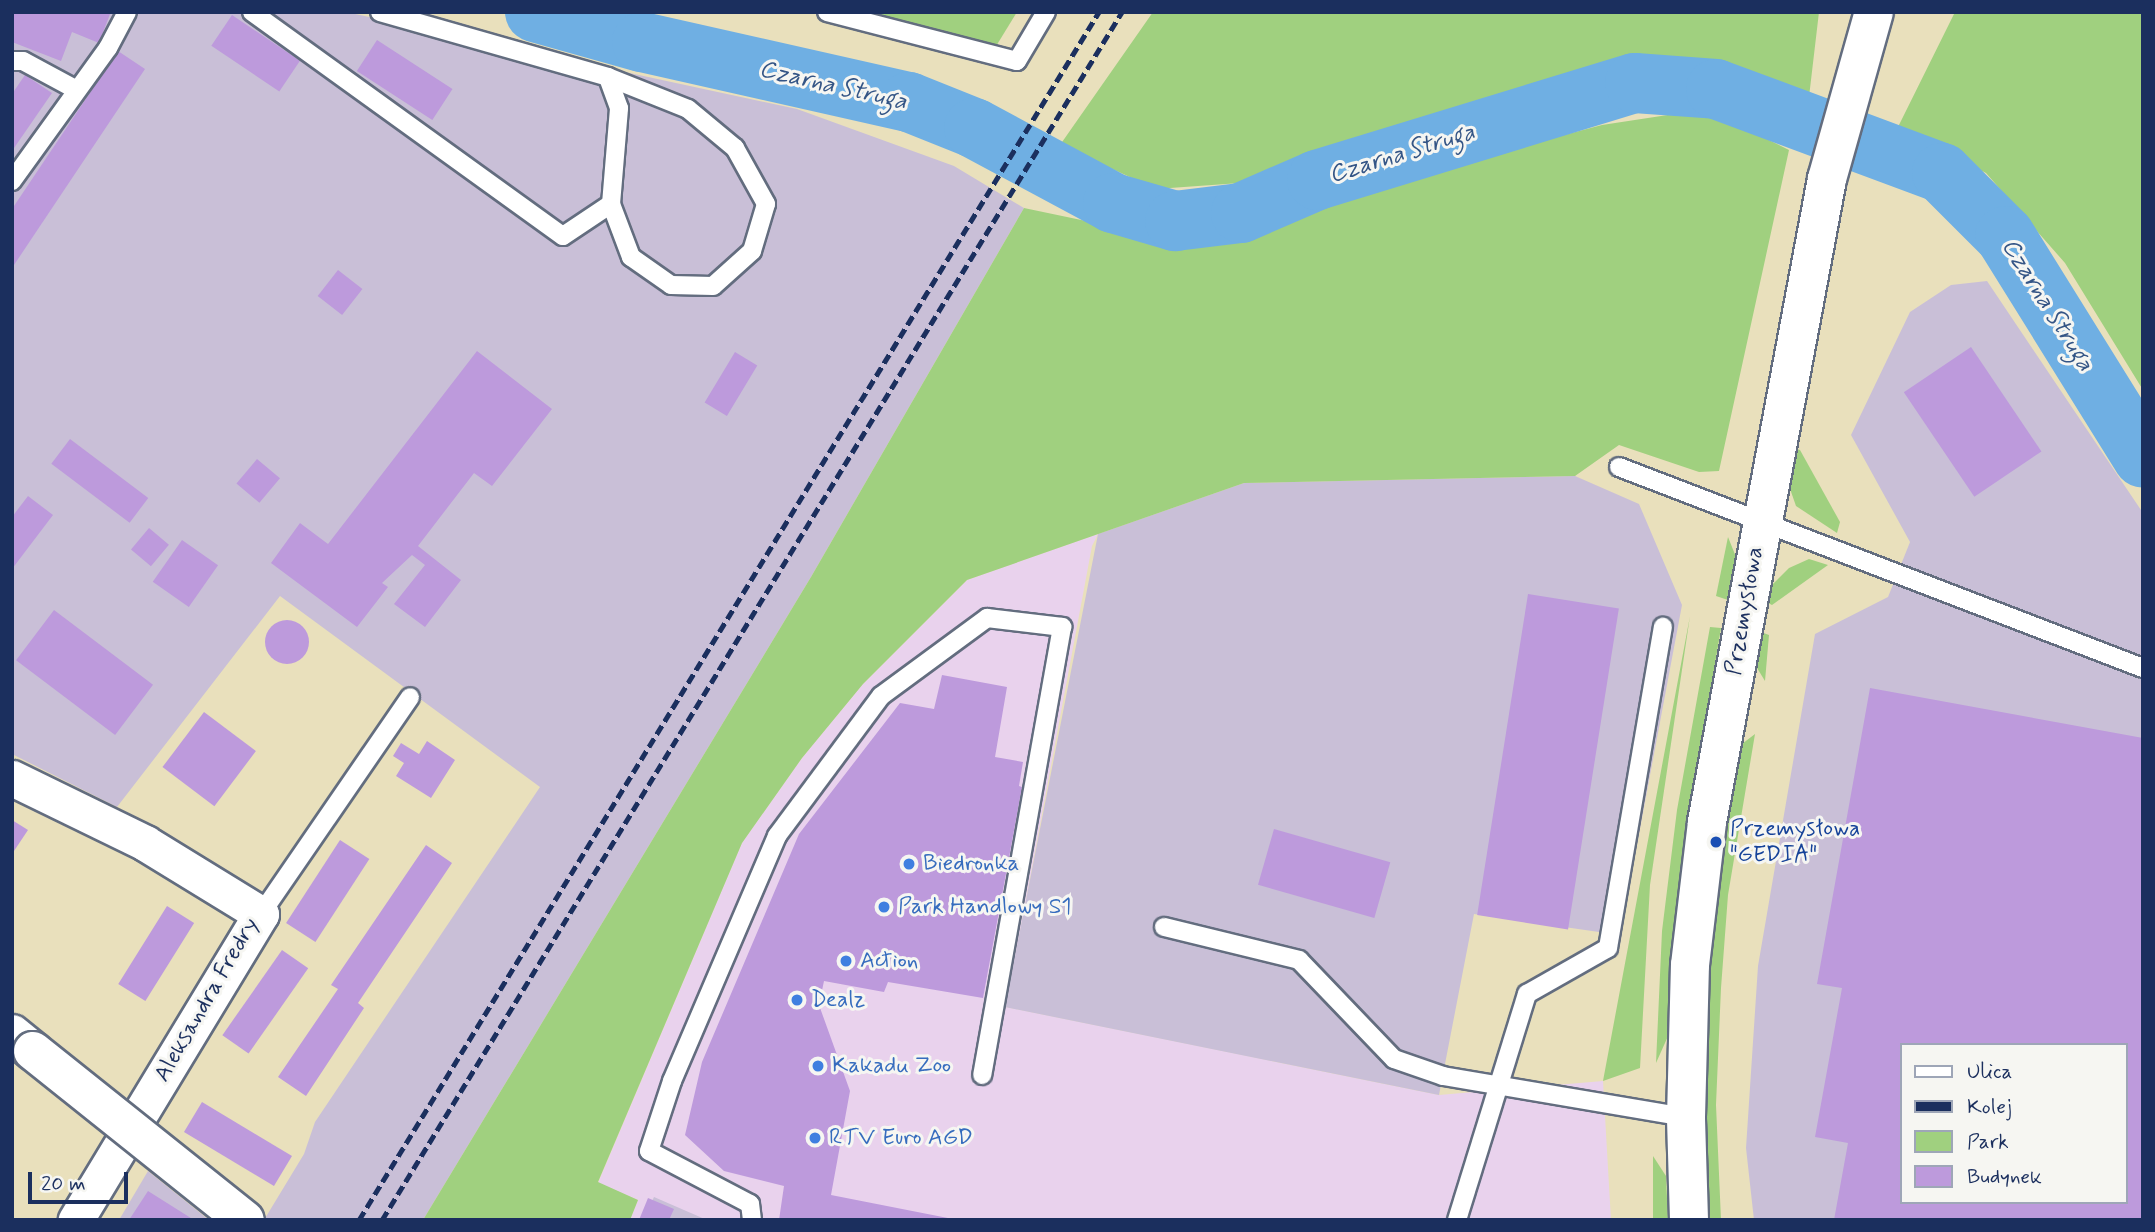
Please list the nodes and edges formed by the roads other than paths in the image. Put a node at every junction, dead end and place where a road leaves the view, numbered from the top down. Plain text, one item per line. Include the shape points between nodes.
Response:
1 (127, 12) edge
2 (252, 12) edge
3 (380, 12) edge
4 (827, 12) edge
5 (1046, 12) edge
6 (1874, 12) edge
7 (12, 61) edge
8 (608, 77) junction
9 (75, 89) junction
10 (12, 181) edge
11 (611, 204) junction
12 (1619, 467) dead end
13 (1762, 520) junction
14 (1663, 627) dead end
15 (2143, 668) edge
16 (410, 697) dead end
17 (12, 778) edge
18 (261, 914) junction
19 (1164, 927) dead end
20 (23, 1043) edge
21 (982, 1075) dead end
22 (1500, 1084) junction
23 (1686, 1117) junction
24 (76, 1220) edge
25 (245, 1220) edge
26 (752, 1220) edge
27 (1457, 1220) edge
28 (1689, 1220) edge

1 - 9 lane via 108,48
2 - 11 lane via 563,236
3 - 8 lane
4 - 5 lane via 1017,61
6 - 13 street, Przemysłowa via 1827,179
7 - 9 lane via 23,61
8 - 11 lane via 619,108
8 - 11 lane via 688,109 735,148 766,204 752,251 713,286 671,285 631,257
9 - 10 lane
12 - 13 lane
13 - 15 lane
13 - 23 street, Przemysłowa via 1699,882 1690,965
14 - 22 lane via 1608,948 1527,994
16 - 18 lane
17 - 18 street, Aleksandra Fredry via 145,844
18 - 24 street, Aleksandra Fredry
19 - 22 lane via 1299,960 1394,1059 1443,1076
20 - 25 street, bridge
21 - 26 lane via 1062,627 987,618 881,696 777,836 672,1081 649,1151 750,1204
22 - 23 lane
22 - 27 lane
23 - 28 street, Przemysłowa

